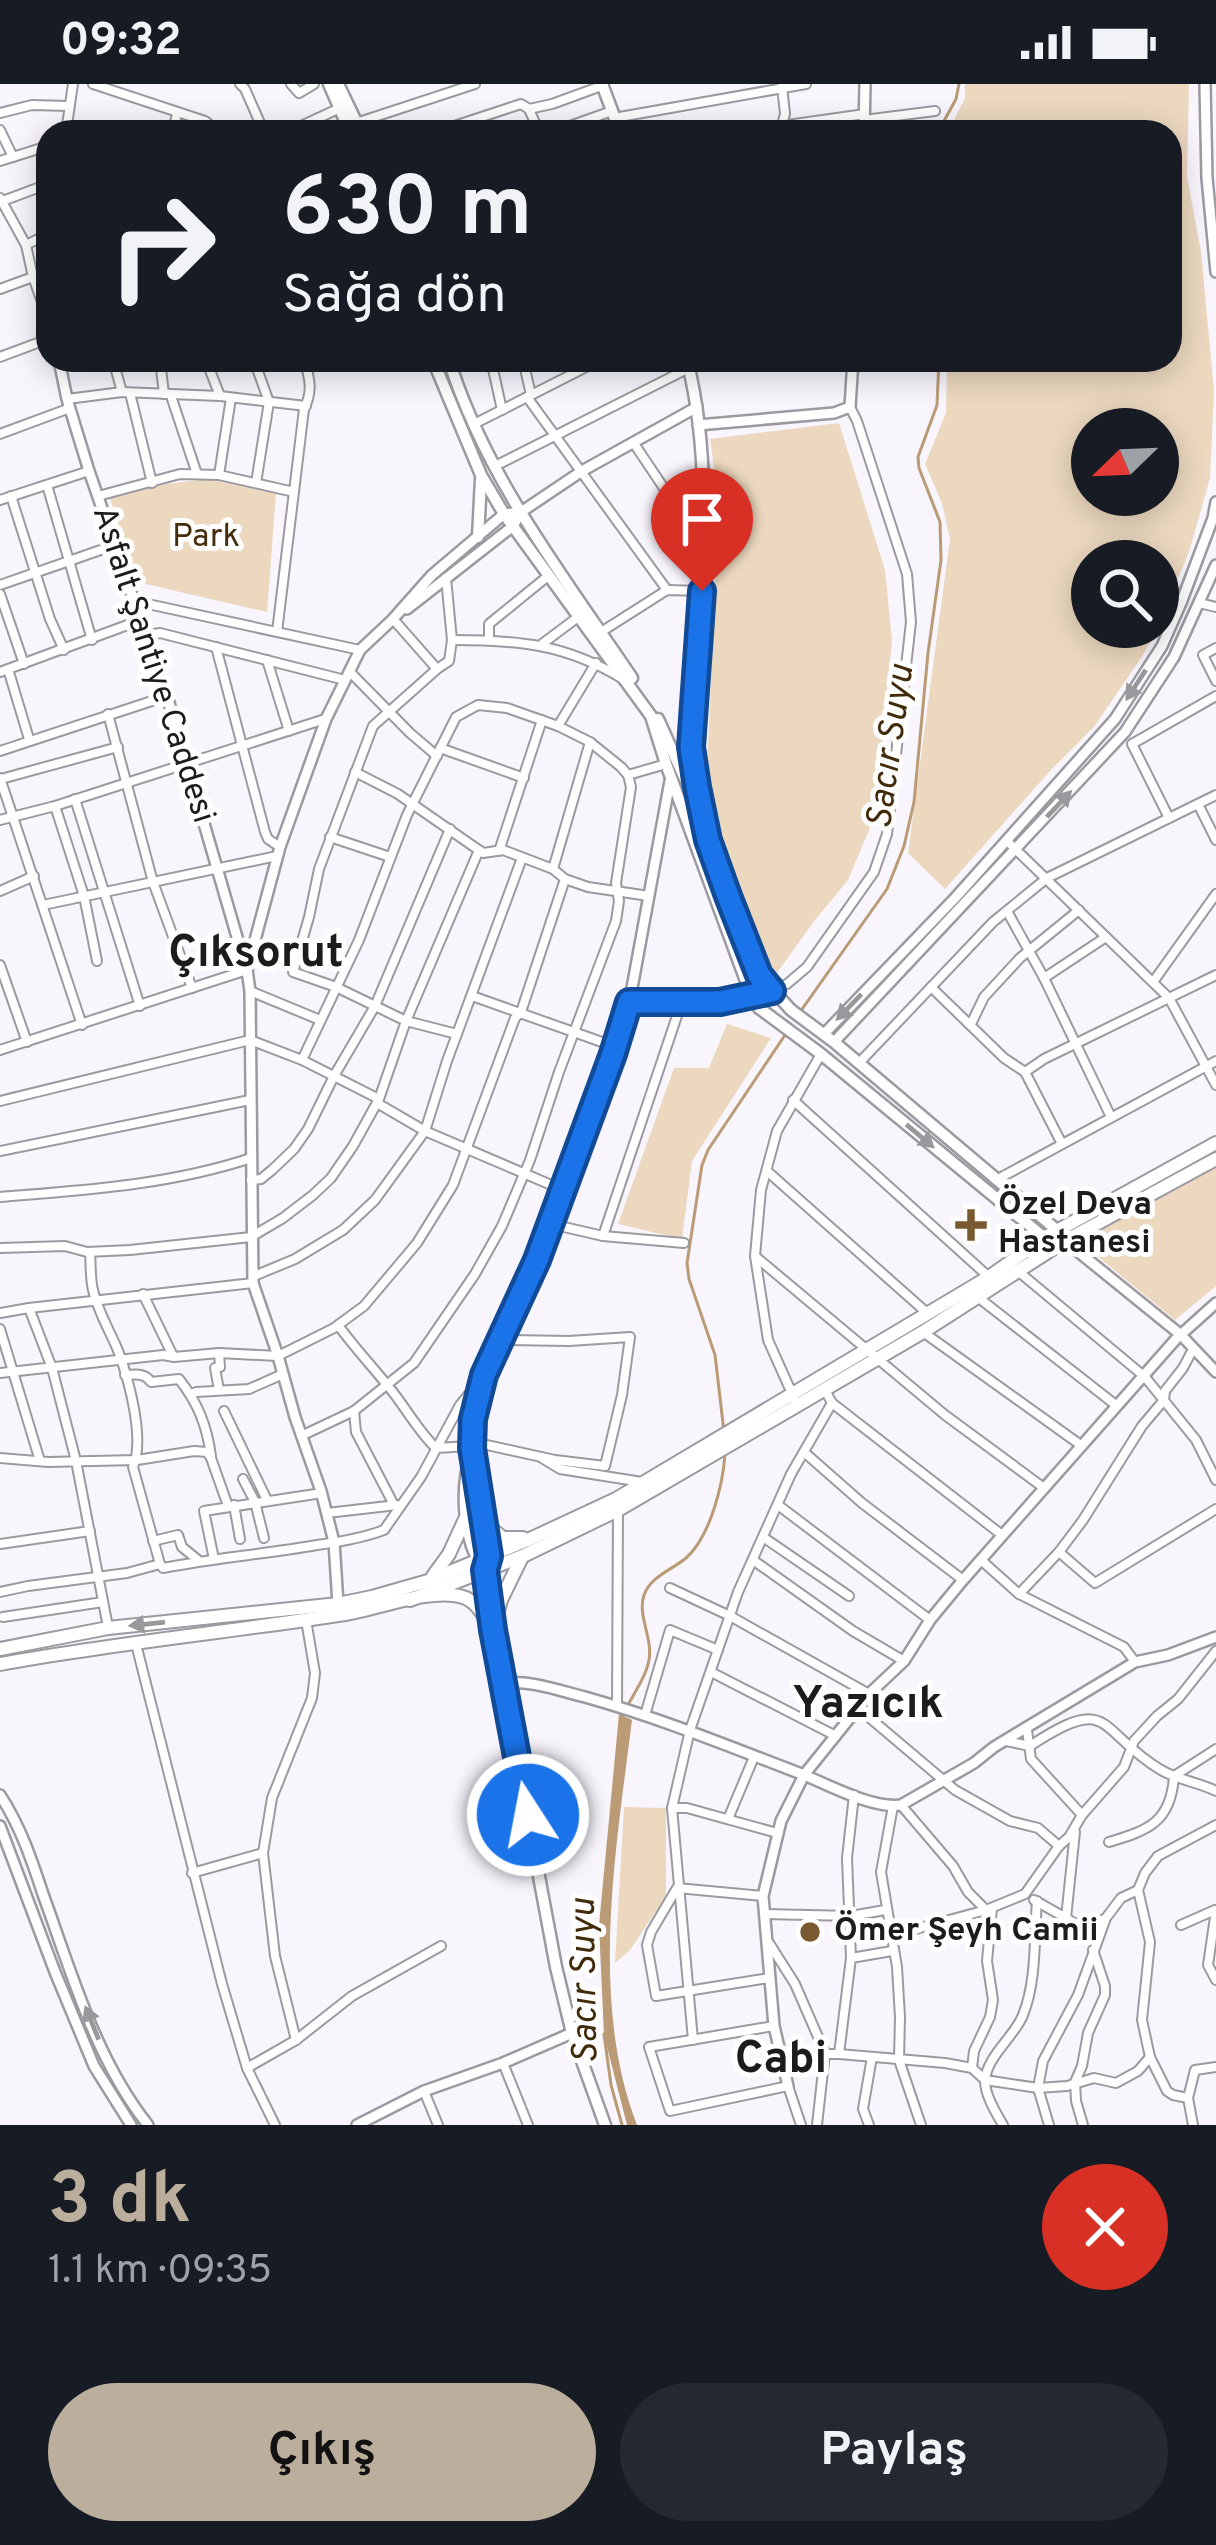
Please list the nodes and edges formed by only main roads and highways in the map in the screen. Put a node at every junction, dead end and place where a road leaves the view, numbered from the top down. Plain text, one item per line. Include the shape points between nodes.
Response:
1 (603, 84) edge
2 (340, 85) edge
3 (349, 120) edge
4 (353, 120) edge
5 (615, 120) edge
6 (438, 372) edge
7 (454, 372) edge
8 (690, 372) edge
9 (481, 476) junction
10 (478, 537) road end
11 (666, 736) junction
12 (691, 747) junction
13 (708, 840) junction
14 (1216, 1143) edge
15 (1216, 1159) edge
16 (1061, 1236) junction
17 (1044, 1238) junction
18 (872, 1354) junction
19 (794, 1399) junction
20 (712, 1448) junction
21 (466, 1517) road end
22 (483, 1522) road end
23 (530, 1539) junction
24 (525, 1555) junction
25 (484, 1562) junction
26 (428, 1581) junction
27 (410, 1600) junction
28 (493, 1630) junction
29 (0, 1649) edge
30 (0, 1664) edge
31 (605, 2125) edge

1 - 5 main road
2 - 3 main road
2 - 4 main road
6 - 9 main road
7 - 11 main road via 494,467
8 - 12 main road via 704,538
9 - 10 main road
9 -> 17 main road via 652,716 759,1008
11 - 12 main road
11 - 13 main road
12 - 13 main road
13 - 16 main road via 772,991
14 - 16 main road
15 - 16 main road
16 - 17 main road
16 - 18 main road via 978,1297
17 - 18 main road
18 - 19 main road
18 - 19 main road via 828,1396
19 - 20 main road
19 - 20 main road
20 - 23 main road
20 - 24 main road via 618,1510
21 - 26 main road
22 - 23 main road via 503,1538
23 - 25 main road
24 - 25 main road
24 - 28 main road
25 - 26 main road
25 - 27 main road
25 - 28 main road
26 -> 29 main road via 338,1604 108,1628
27 - 28 main road via 466,1597
27 - 30 main road
28 - 31 main road via 556,1967

